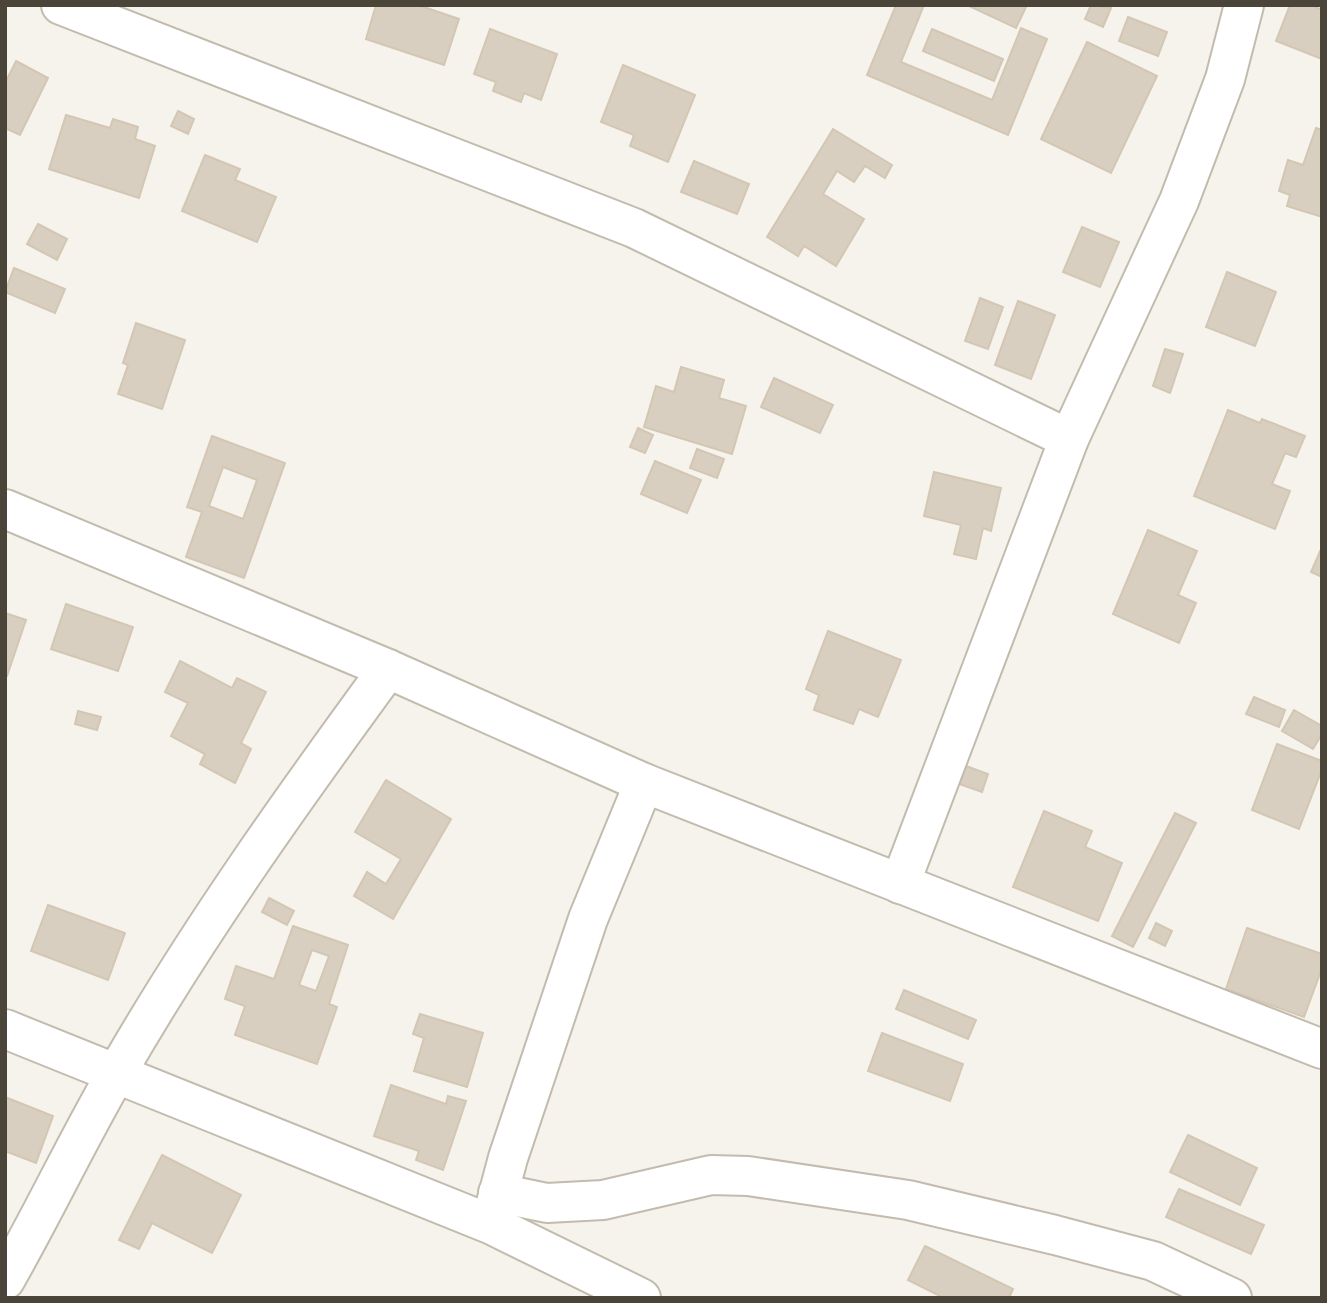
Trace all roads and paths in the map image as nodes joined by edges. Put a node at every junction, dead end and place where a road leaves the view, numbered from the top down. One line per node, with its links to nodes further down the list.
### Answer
1 (61, 5): 3 (street)
2 (1244, 5): 3 (street)
3 (1069, 439): 7 (street)
4 (5, 509): 5 (street)
5 (388, 668): 6 (street); 10 (street)
6 (644, 783): 7 (street); 11 (street)
7 (900, 884): 9 (street)
8 (5, 1029): 10 (street)
9 (1322, 1049)
10 (116, 1074): 11 (street); 12 (street)
11 (494, 1208): 13 (street); 14 (street)
12 (5, 1280)
13 (641, 1298)
14 (1232, 1298)

